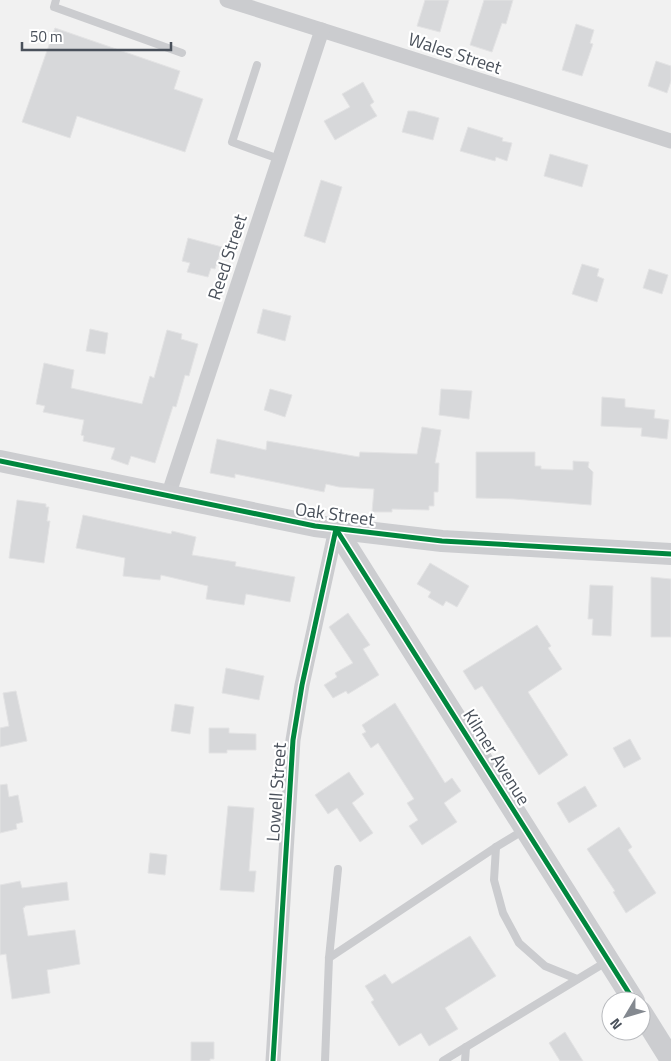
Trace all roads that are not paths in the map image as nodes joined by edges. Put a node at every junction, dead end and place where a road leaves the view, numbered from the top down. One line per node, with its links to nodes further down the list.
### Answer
1 (56, 0): 4 (lane)
2 (236, 1): 3 (street, Wales Street)
3 (322, 30): 6 (street, Wales Street); 7 (street, Reed Street)
4 (182, 53)
5 (257, 65): 7 (lane)
6 (671, 141)
7 (279, 159): 9 (street, Reed Street)
8 (0, 461): 9 (street, Oak Street)
9 (168, 496): 10 (street, Oak Street)
10 (336, 528): 11 (street, Oak Street); 12 (street, Kilmer Avenue); 22 (street, Lowell Street)
11 (671, 554)
12 (526, 829): 13 (lane); 16 (street, Kilmer Avenue)
13 (496, 847): 15 (lane); 17 (lane)
14 (338, 869): 15 (lane)
15 (329, 958): 23 (lane)
16 (608, 960): 17 (lane); 18 (street, Kilmer Avenue)
17 (577, 979): 20 (lane)
18 (628, 991)
19 (651, 1028): 21 (street)
20 (466, 1047): 24 (lane); 25 (lane)
21 (671, 1060)
22 (273, 1061)
23 (325, 1061)
24 (444, 1061)
25 (465, 1061)

